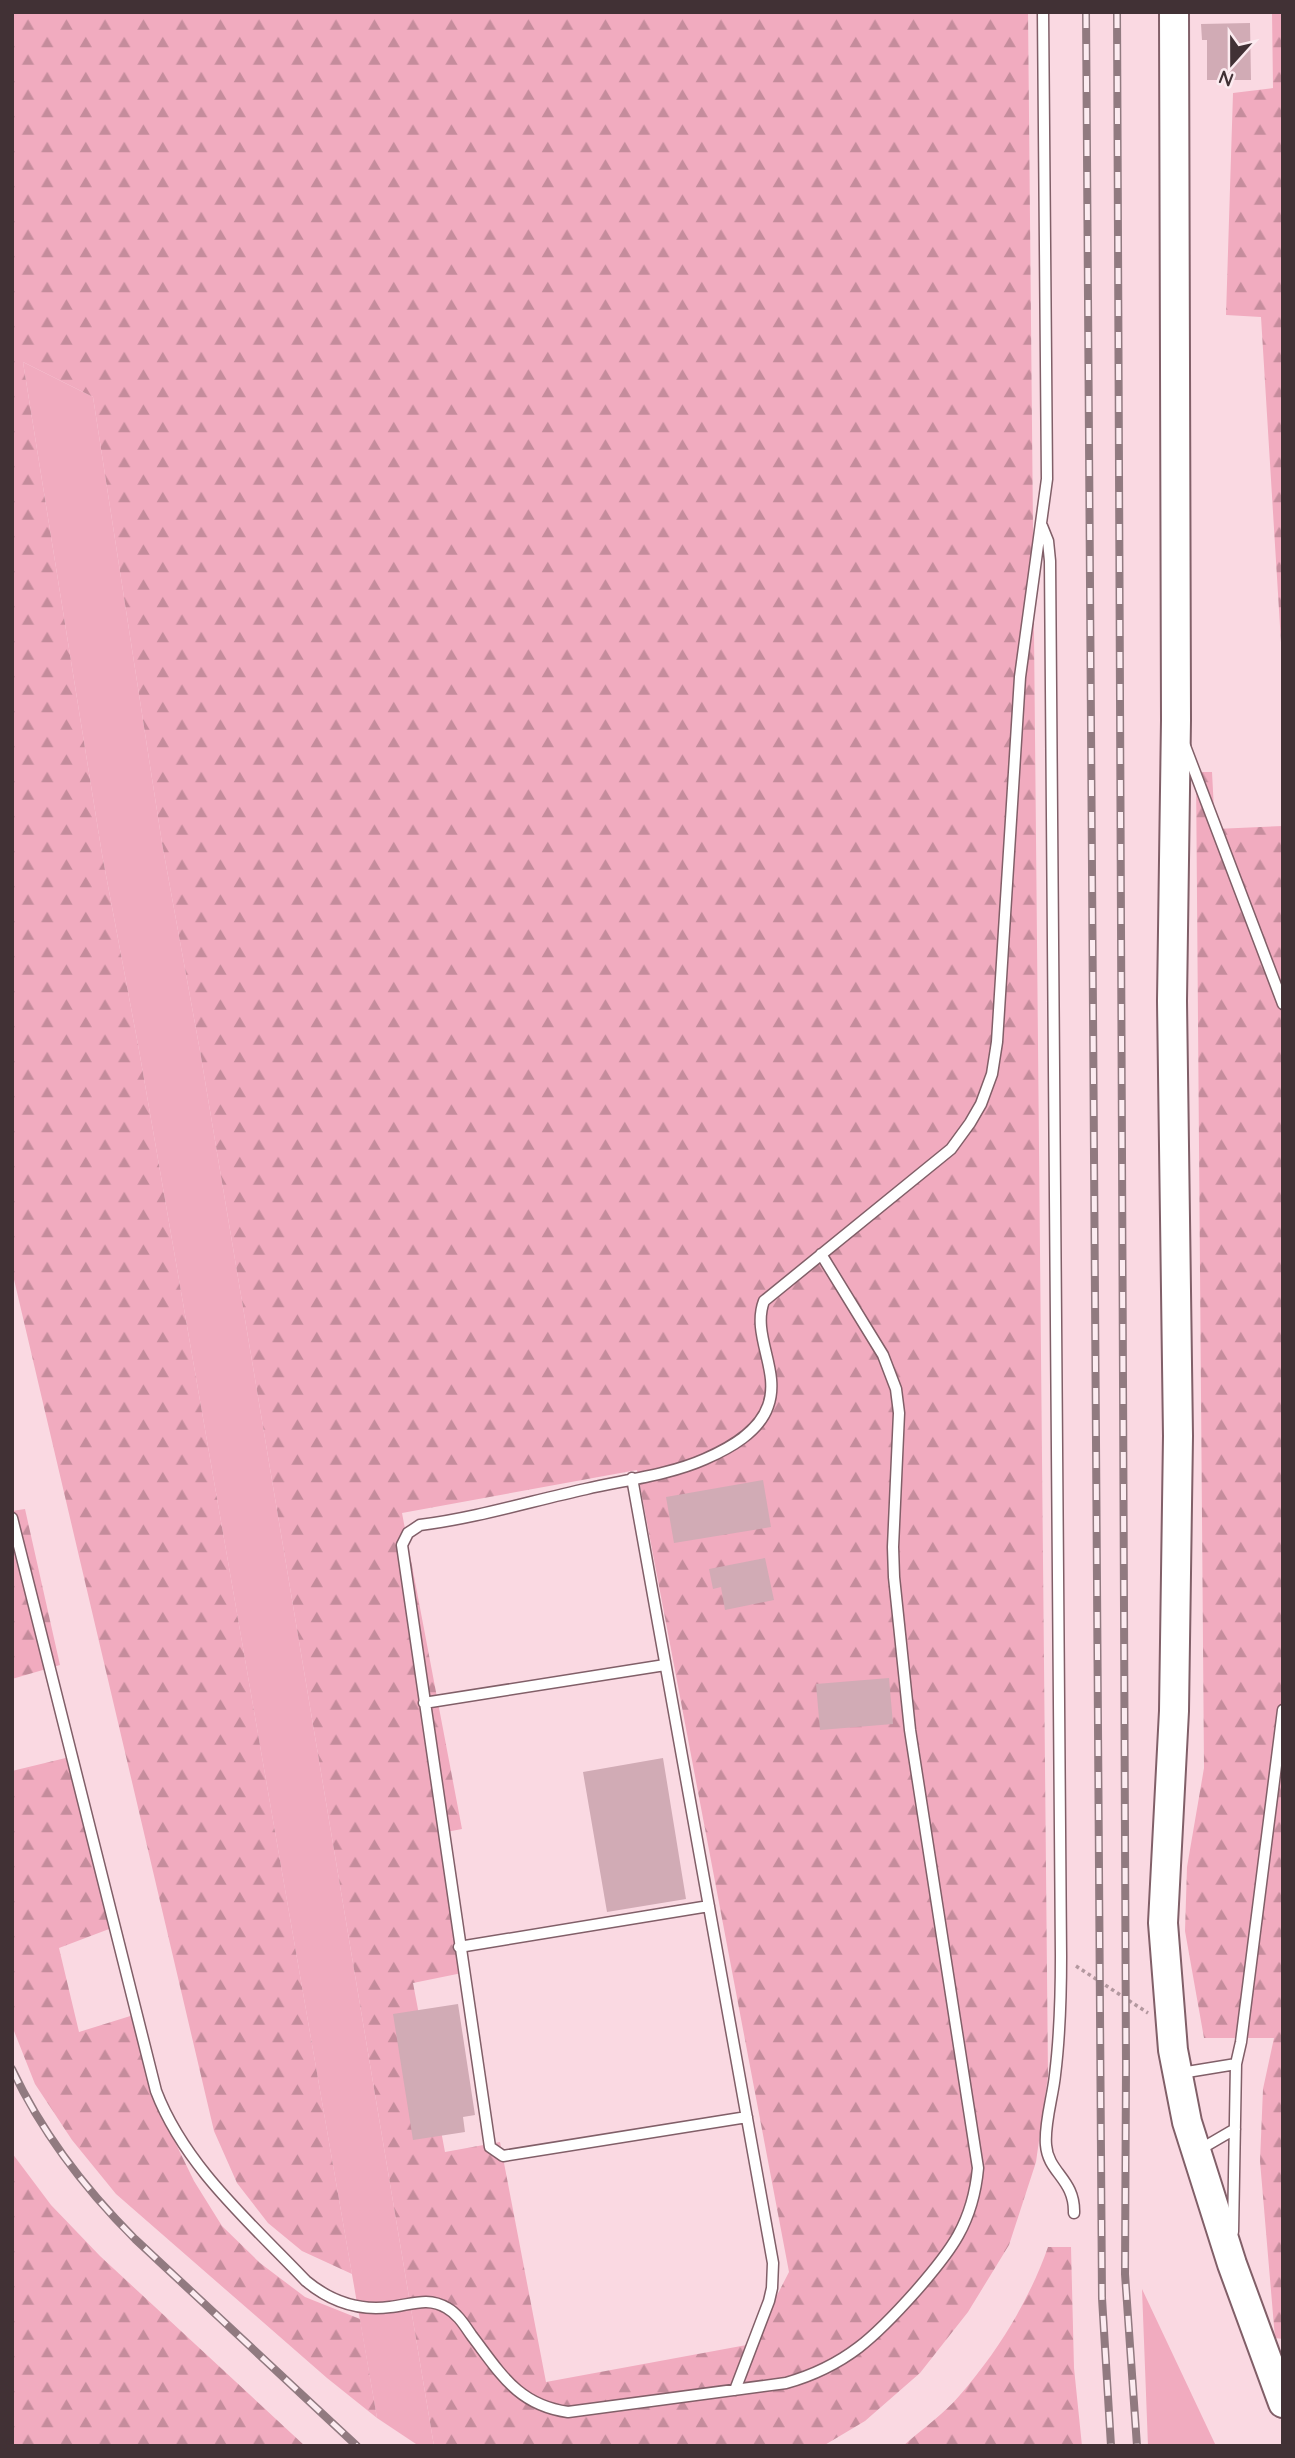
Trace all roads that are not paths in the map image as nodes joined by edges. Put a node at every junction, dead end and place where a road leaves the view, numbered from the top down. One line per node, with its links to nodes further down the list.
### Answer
1 (1043, 12): 3 (lane)
2 (1174, 12): 4 (street)
3 (1042, 525): 6 (lane); 19 (lane)
4 (1176, 720): 5 (lane); 15 (street)
5 (1283, 1004)
6 (821, 1254): 7 (lane); 21 (lane)
7 (632, 1478): 9 (lane); 10 (lane)
8 (12, 1518): 21 (lane)
9 (665, 1665): 10 (lane); 12 (lane)
10 (424, 1703): 13 (lane)
11 (1283, 1710): 14 (lane)
12 (709, 1906): 13 (lane); 16 (lane)
13 (459, 1947): 16 (lane)
14 (1236, 2064): 15 (lane); 17 (lane)
15 (1177, 2073): 18 (street)
16 (747, 2117): 21 (lane)
17 (1235, 2129): 18 (lane); 20 (lane)
18 (1196, 2152): 20 (street)
19 (1074, 2213)
20 (1232, 2264): 22 (street)
21 (735, 2390)
22 (1283, 2403)

